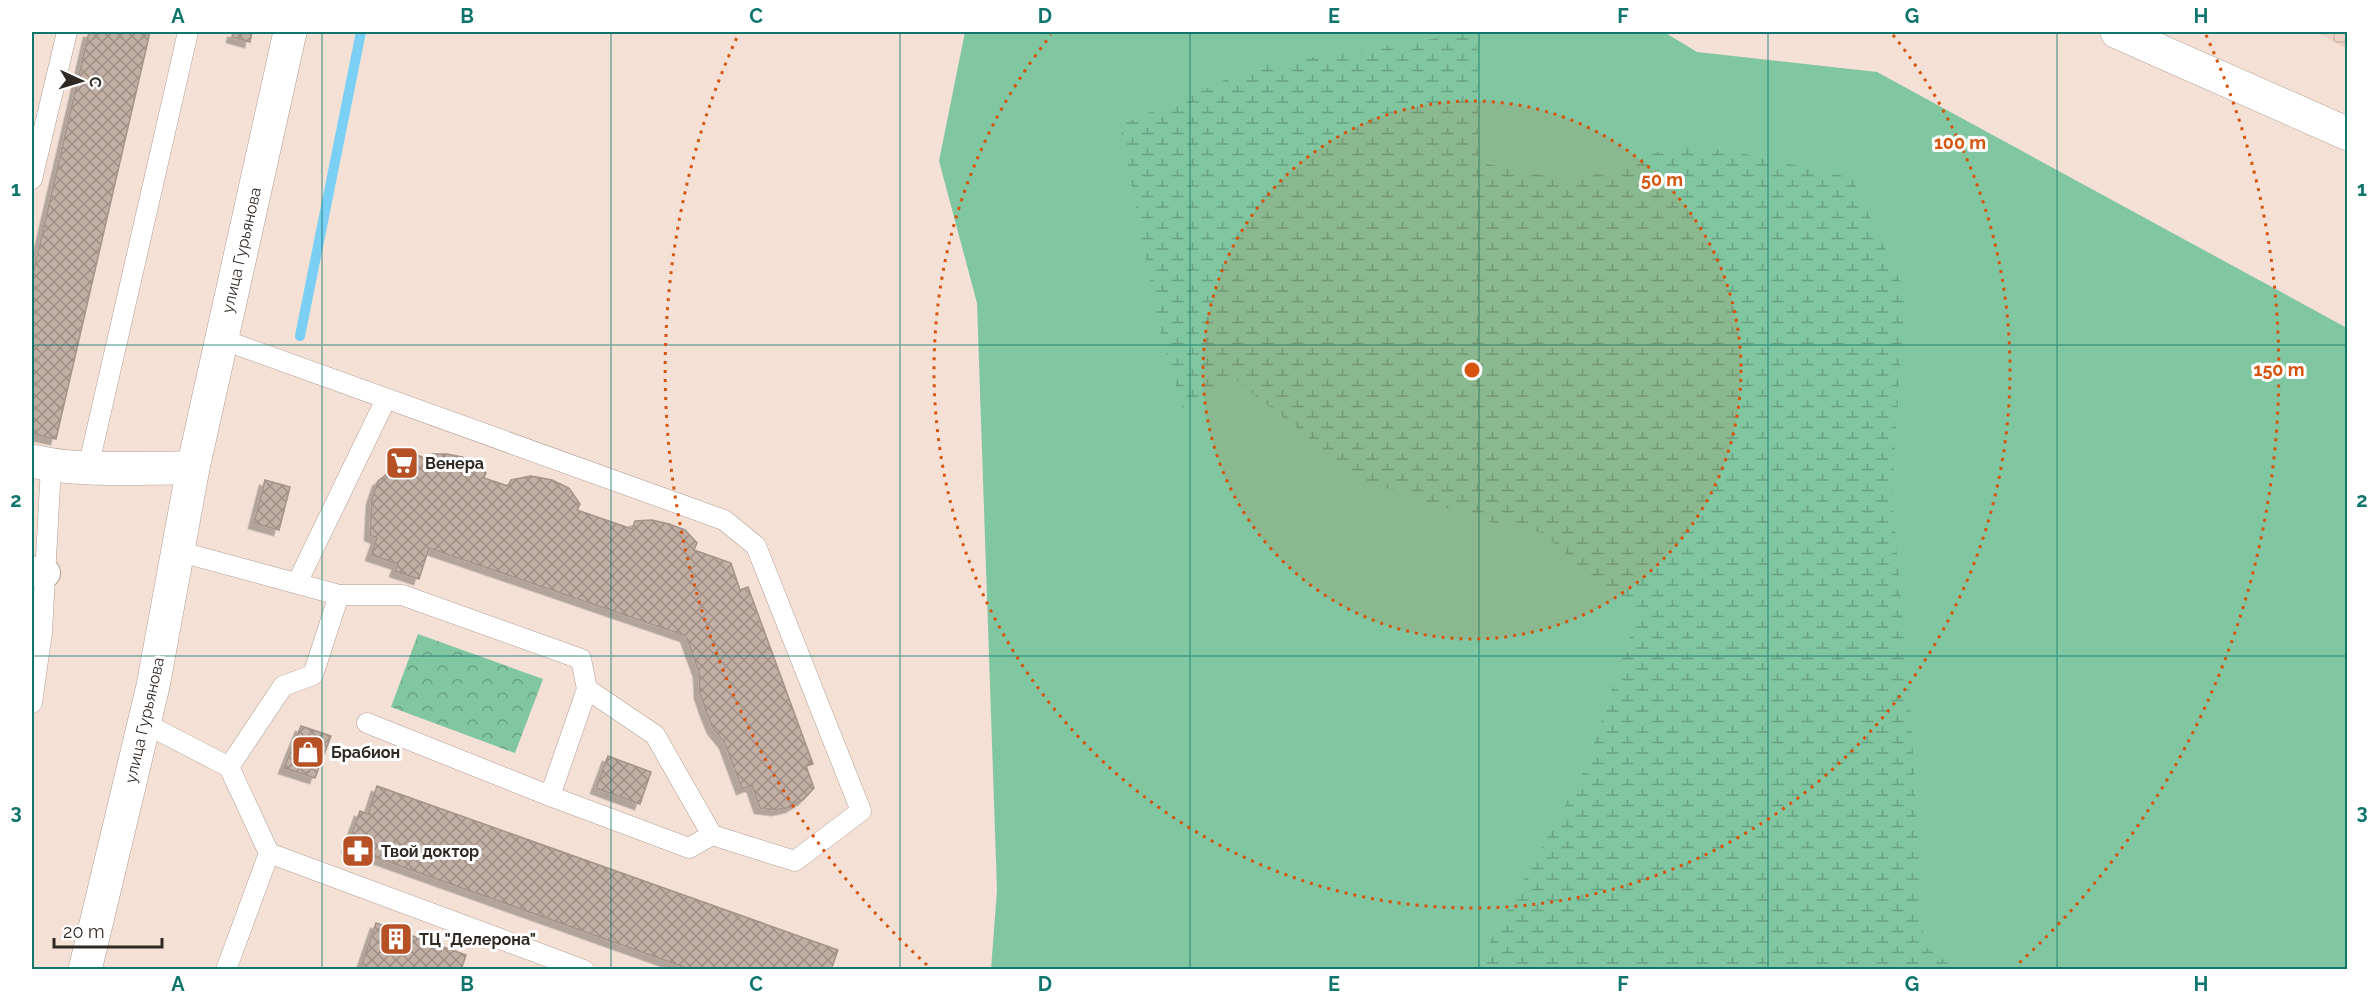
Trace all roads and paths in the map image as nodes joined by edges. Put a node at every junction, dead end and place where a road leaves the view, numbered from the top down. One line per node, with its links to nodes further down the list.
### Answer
1 (68, 32): 6 (lane)
2 (188, 32): 10 (lane)
3 (291, 32): 7 (street, улица Гурьянова)
4 (2117, 32): 5 (street)
5 (2348, 134)
6 (32, 179)
7 (221, 339): 8 (lane); 11 (street, улица Гурьянова)
8 (386, 399): 14 (lane); 22 (lane)
9 (41, 463): 10 (street); 13 (lane)
10 (88, 468): 11 (street)
11 (192, 468): 12 (street, улица Гурьянова)
12 (177, 550): 14 (lane); 18 (street, улица Гурьянова)
13 (38, 572): 17 (lane)
14 (297, 583): 15 (lane)
15 (339, 595): 16 (lane); 20 (lane)
16 (587, 689): 21 (lane); 22 (lane)
17 (32, 703)
18 (144, 723): 20 (lane); 24 (street, улица Гурьянова)
19 (367, 723): 21 (lane)
20 (229, 766): 23 (lane)
21 (550, 796): 22 (lane)
22 (712, 835)
23 (269, 853): 25 (lane); 26 (lane)
24 (85, 969)
25 (226, 969)
26 (584, 969)

